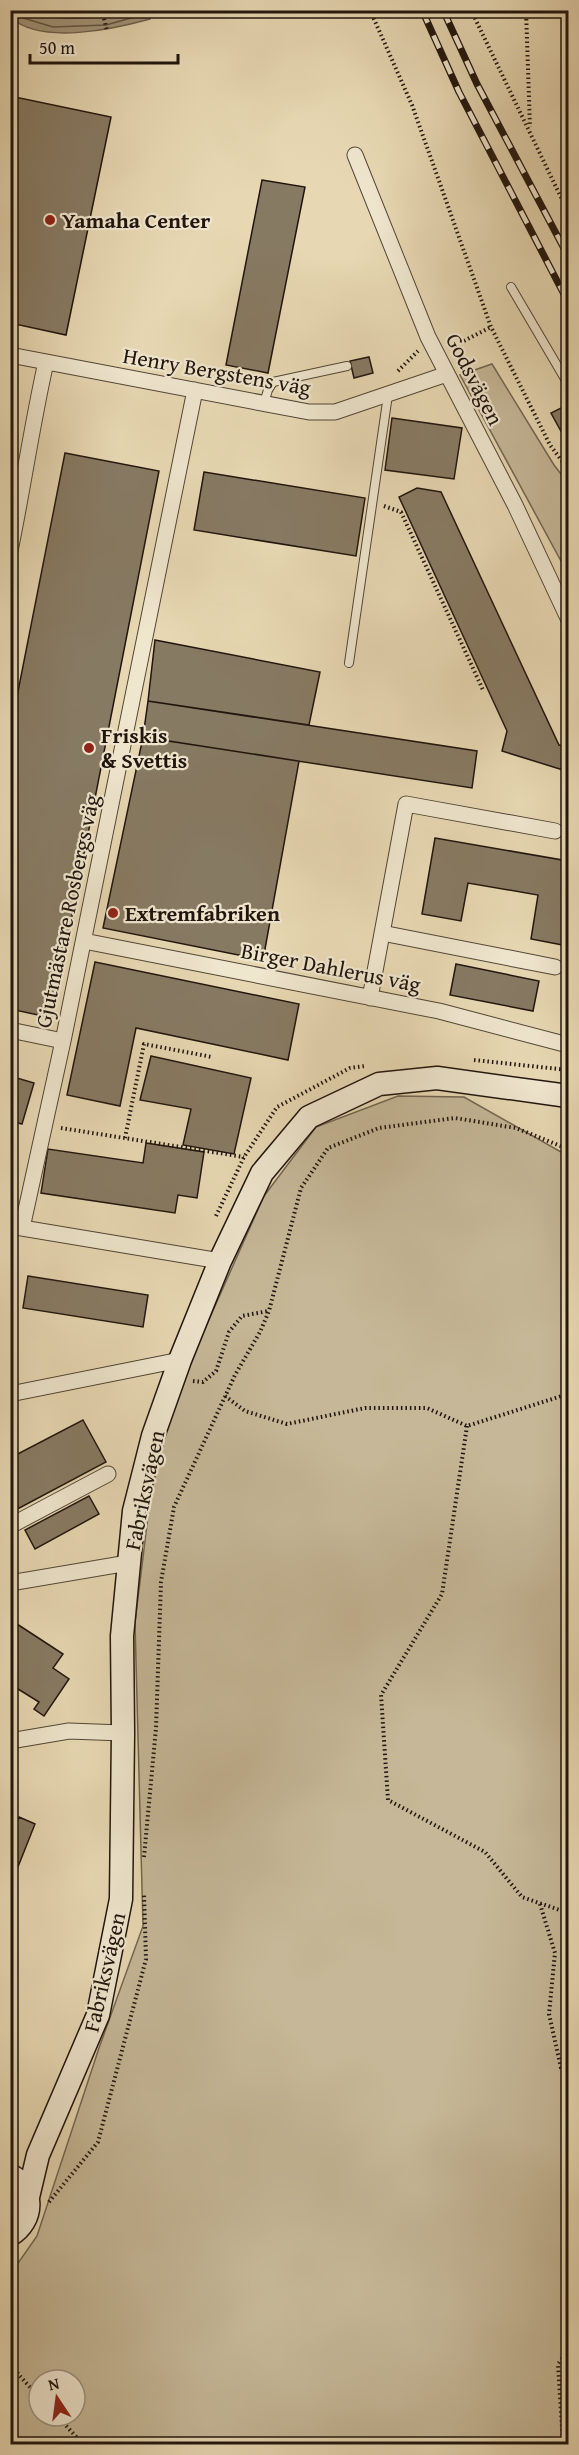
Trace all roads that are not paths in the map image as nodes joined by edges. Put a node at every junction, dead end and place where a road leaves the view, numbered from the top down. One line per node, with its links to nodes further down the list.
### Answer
1 (355, 155): 6 (street, Godsvägen)
2 (511, 287): 7 (lane)
3 (10, 355): 4 (street, Henry Bergstens väg)
4 (46, 362): 8 (street, Henry Bergstens väg); 11 (street)
5 (347, 366): 10 (lane)
6 (447, 374): 9 (street, Henry Bergstens väg); 12 (street, Godsvägen)
7 (568, 384)
8 (195, 390): 10 (street, Henry Bergstens väg); 16 (street, Gjutmästare Rosbergs väg)
9 (388, 395): 10 (street, Henry Bergstens väg); 13 (lane)
10 (264, 403)
11 (10, 551)
12 (568, 618)
13 (349, 663)
14 (555, 831): 15 (street)
15 (382, 933): 17 (street); 18 (street)
16 (84, 941): 18 (street, Birger Dahlerus väg); 20 (street, Gjutmästare Rosbergs väg)
17 (555, 968)
18 (370, 998): 21 (street, Birger Dahlerus väg)
19 (10, 1030): 20 (street)
20 (63, 1041): 23 (street, Gjutmästare Rosbergs väg)
21 (568, 1045)
22 (568, 1096): 24 (street, Fabriksvägen)
23 (16, 1227): 24 (street)
24 (220, 1261): 25 (street, Fabriksvägen)
25 (177, 1370): 26 (street); 29 (street, Fabriksvägen)
26 (10, 1394)
27 (108, 1474): 28 (street)
28 (10, 1526)
29 (128, 1563): 30 (street); 31 (street, Fabriksvägen)
30 (10, 1583)
31 (123, 1733): 32 (street); 33 (street, Fabriksvägen)
32 (10, 1741)
33 (38, 2155): 34 (street); 36 (street, Fabriksvägen)
34 (10, 2166)
35 (10, 2175): 36 (street)
36 (38, 2200): 37 (street, Fabriksvägen)
37 (10, 2235)

